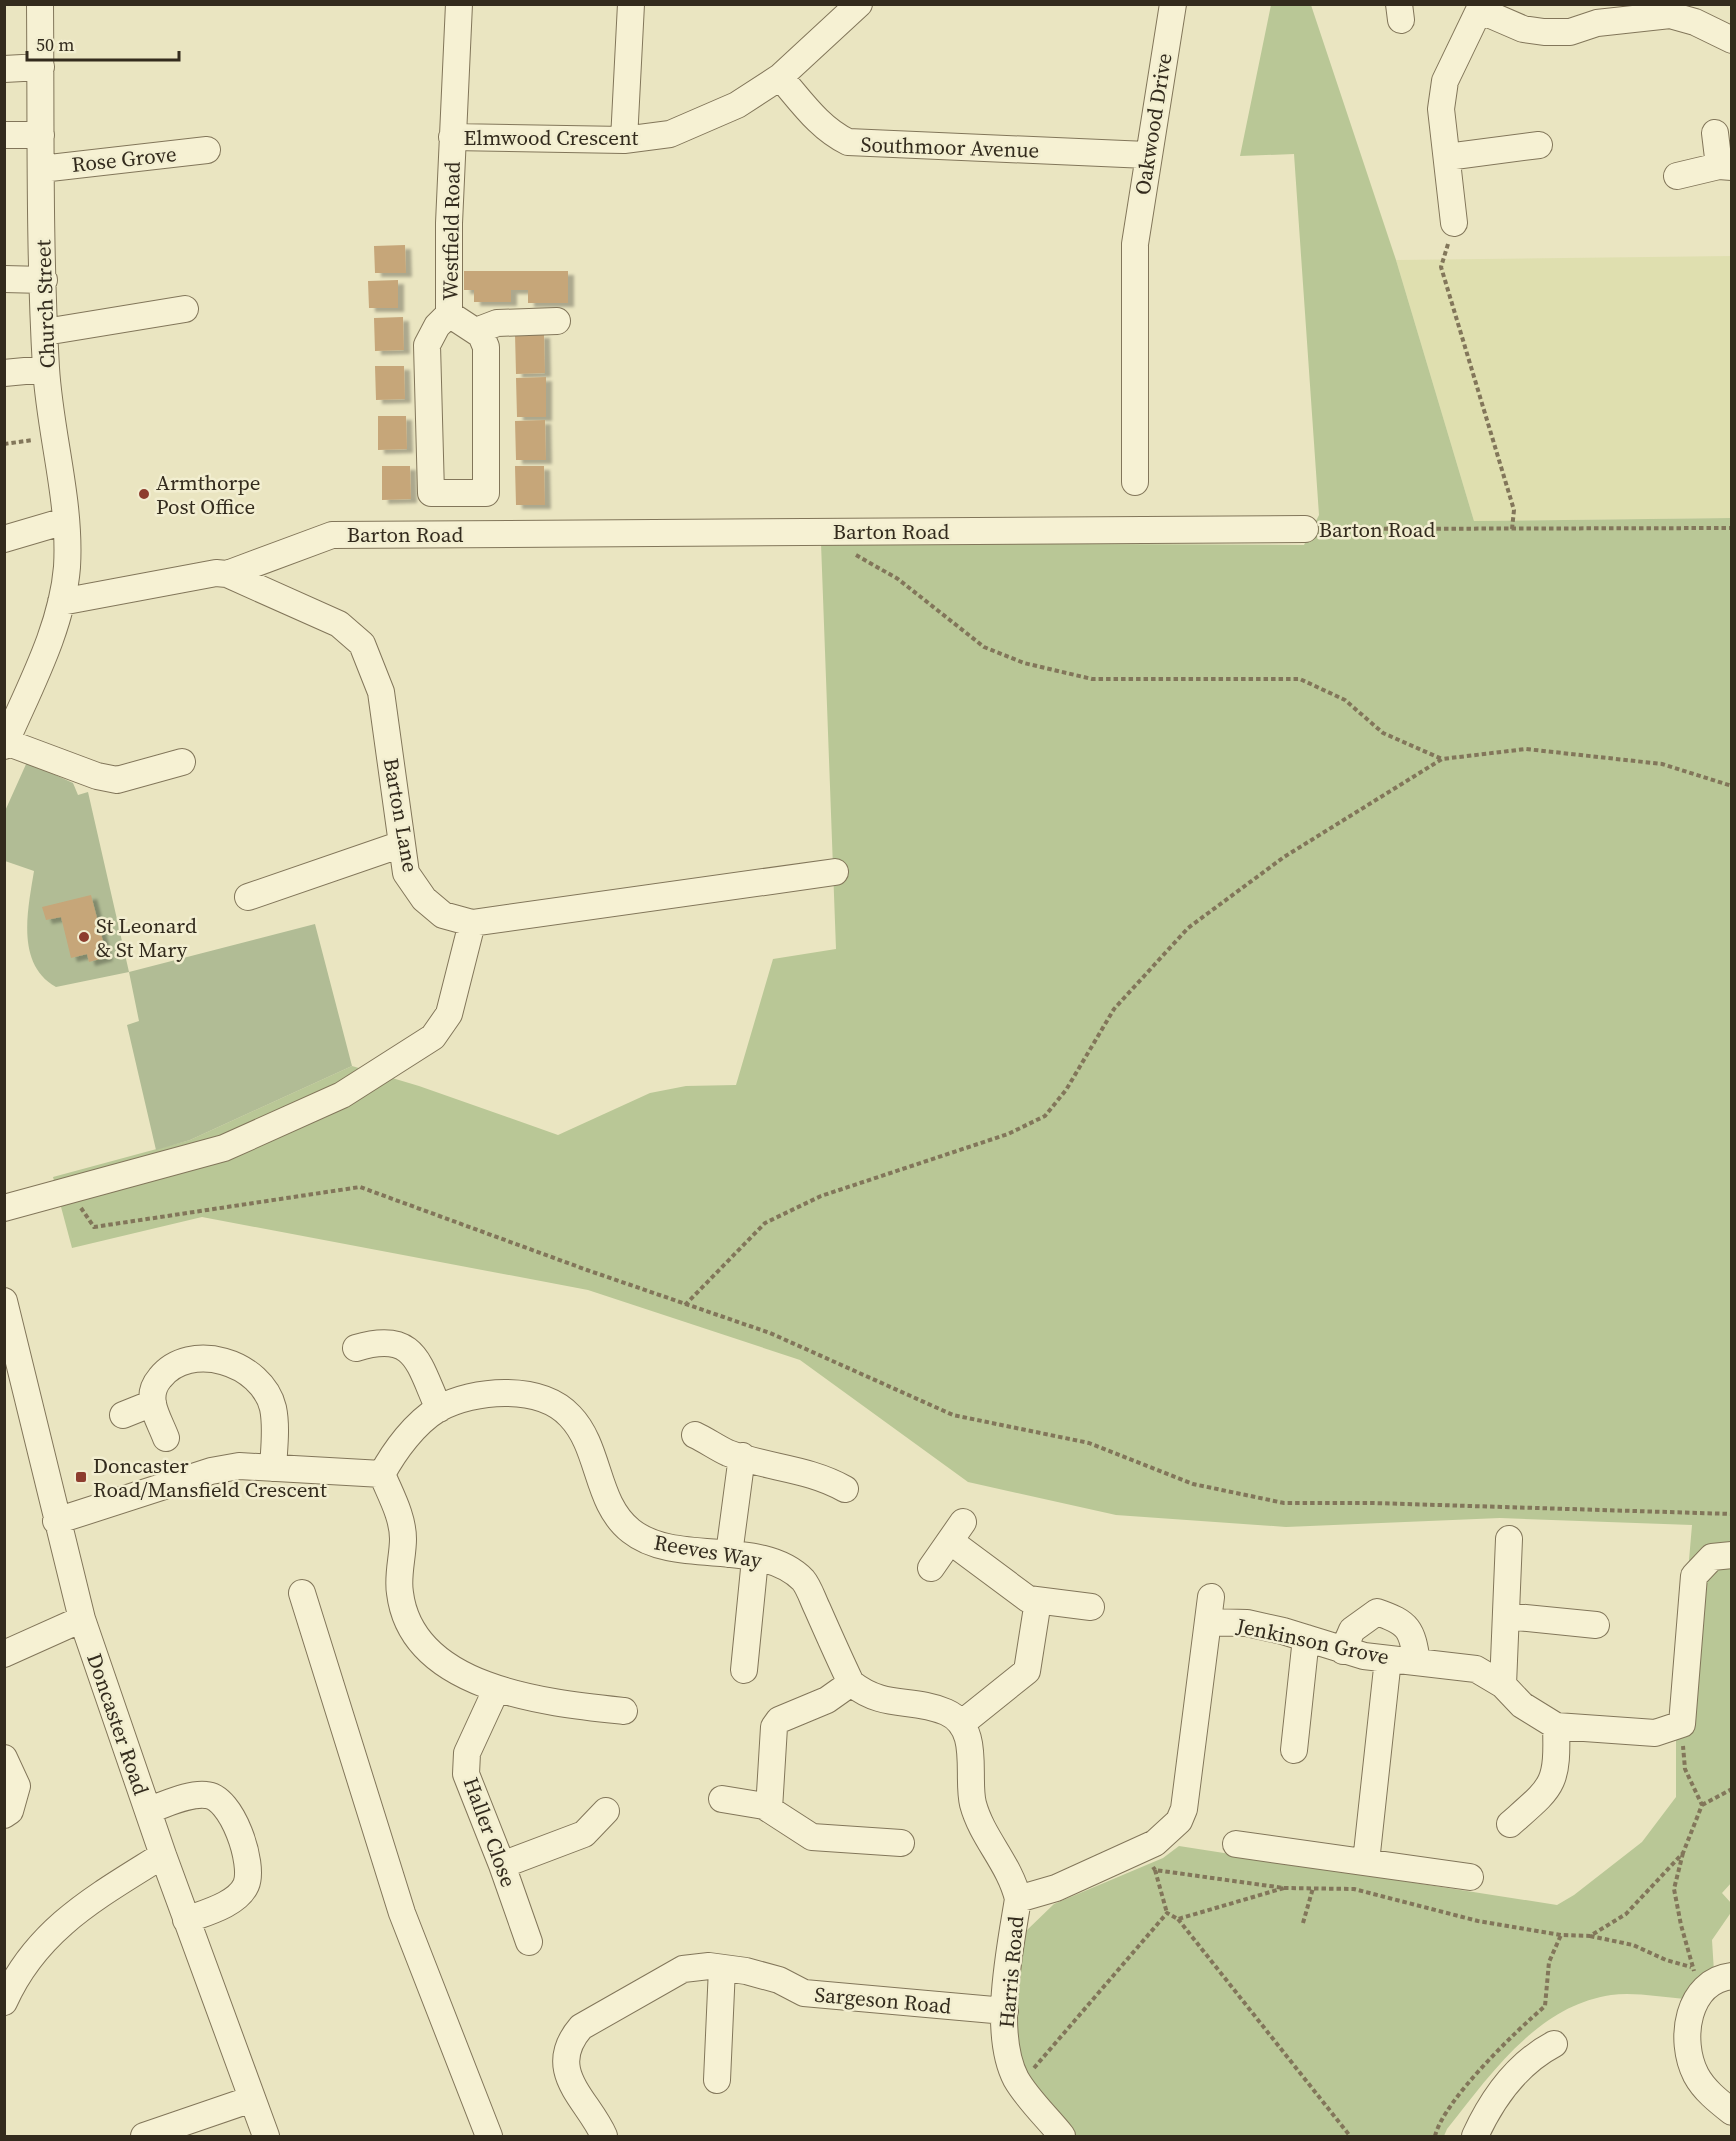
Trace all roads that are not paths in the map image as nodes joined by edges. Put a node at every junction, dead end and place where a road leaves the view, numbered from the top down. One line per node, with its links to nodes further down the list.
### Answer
1 (40, 4): 8 (street, Church Street)
2 (459, 4): 14 (street, Westfield Road)
3 (631, 4): 15 (street)
4 (859, 4): 10 (street, Elmwood Crescent)
5 (1173, 4): 18 (street, Oakwood Drive)
6 (1480, 7): 7 (street); 19 (street)
7 (1731, 40)
8 (41, 68): 9 (street); 13 (street, Church Street)
9 (4, 69)
10 (780, 77): 15 (street, Elmwood Crescent); 18 (street, Southmoor Avenue)
11 (1715, 134): 20 (street)
12 (4, 135): 13 (street)
13 (41, 135): 21 (street, Church Street)
14 (452, 137): 15 (street, Elmwood Crescent); 27 (street, Westfield Road)
15 (624, 140)
16 (1539, 145): 19 (street)
17 (207, 150): 21 (street, Rose Grove)
18 (1147, 155): 33 (street, Oakwood Drive)
19 (1448, 157): 23 (street)
20 (1725, 166): 22 (street)
21 (41, 169): 25 (street, Church Street)
22 (1677, 176)
23 (1454, 223)
24 (4, 279): 25 (street)
25 (44, 280): 30 (street, Church Street)
26 (185, 309): 30 (street)
27 (449, 314): 29 (street, Westfield Road); 29 (street, Westfield Road)
28 (557, 321): 29 (street)
29 (476, 331)
30 (45, 332): 31 (street, Church Street)
31 (46, 369): 32 (street); 34 (street, Church Street)
32 (4, 373)
33 (1135, 482)
34 (65, 521): 36 (street); 38 (street, Church Street)
35 (1305, 529): 37 (street, Barton Road)
36 (4, 539)
37 (227, 574): 38 (street, Barton Road); 41 (street, Barton Lane)
38 (61, 602): 39 (street)
39 (5, 744): 40 (street)
40 (182, 762)
41 (402, 844): 43 (street); 44 (street, Barton Lane)
42 (835, 872): 44 (street, Barton Lane)
43 (248, 897)
44 (472, 923): 45 (street)
45 (4, 1208)
46 (4, 1301): 48 (street, Doncaster Road)
47 (356, 1348): 50 (street)
48 (12, 1369): 58 (street, Doncaster Road)
49 (153, 1403): 51 (street); 53 (street); 55 (street)
50 (439, 1409): 56 (street, Reeves Way); 60 (street, Reeves Way)
51 (123, 1415)
52 (695, 1435): 54 (street)
53 (166, 1438)
54 (742, 1456): 57 (street); 60 (street)
55 (273, 1468): 56 (street); 58 (street)
56 (382, 1474): 78 (street)
57 (845, 1489)
58 (56, 1521): 68 (street, Doncaster Road)
59 (1509, 1539): 67 (street)
60 (729, 1554): 62 (street, Reeves Way)
61 (1731, 1555): 81 (street)
62 (755, 1559): 75 (street); 76 (street, Reeves Way)
63 (931, 1568): 65 (street)
64 (303, 1593): 109 (street)
65 (1038, 1602): 66 (street); 80 (street)
66 (1091, 1607)
67 (1506, 1616): 69 (street); 77 (street)
68 (82, 1619): 72 (street); 86 (street, Doncaster Road)
69 (1596, 1625)
70 (1306, 1638): 71 (street, Jenkinson Grove); 82 (street); 96 (street, Jenkinson Grove)
71 (1344, 1651): 73 (street, Jenkinson Grove); 74 (street)
72 (4, 1654)
73 (1388, 1659): 74 (street, Jenkinson Grove); 93 (street)
74 (1417, 1662): 77 (street, Jenkinson Grove)
75 (744, 1671)
76 (852, 1683): 80 (street); 85 (street)
77 (1503, 1684): 81 (street, Jenkinson Grove)
78 (496, 1690): 79 (street); 94 (street, Haller Close)
79 (624, 1711)
80 (961, 1724): 96 (street)
81 (1557, 1737): 89 (street)
82 (1294, 1750)
83 (4, 1758): 88 (street)
84 (722, 1799): 85 (street)
85 (769, 1809): 90 (street)
86 (148, 1810): 92 (street, Doncaster Road); 97 (street)
87 (606, 1811): 94 (street)
88 (4, 1815)
89 (1510, 1824)
90 (901, 1843)
91 (1236, 1844): 93 (street)
92 (163, 1856): 97 (street, Doncaster Road); 101 (street)
93 (1366, 1862): 95 (street)
94 (502, 1865): 98 (street, Haller Close)
95 (1470, 1877)
96 (1018, 1899): 102 (street, Harris Road)
97 (186, 1920): 105 (street, Doncaster Road)
98 (529, 1942)
99 (722, 1968): 102 (street, Sargeson Road); 104 (street); 110 (street, Sargeson Road)
100 (1731, 1976): 106 (street)
101 (4, 2002)
102 (1005, 2011): 111 (street, Harris Road)
103 (1554, 2044): 112 (street)
104 (717, 2080)
105 (252, 2099): 107 (street); 108 (street, Doncaster Road)
106 (1731, 2112)
107 (144, 2136)
108 (266, 2136)
109 (489, 2136)
110 (604, 2136)
111 (1062, 2136)
112 (1475, 2136)

